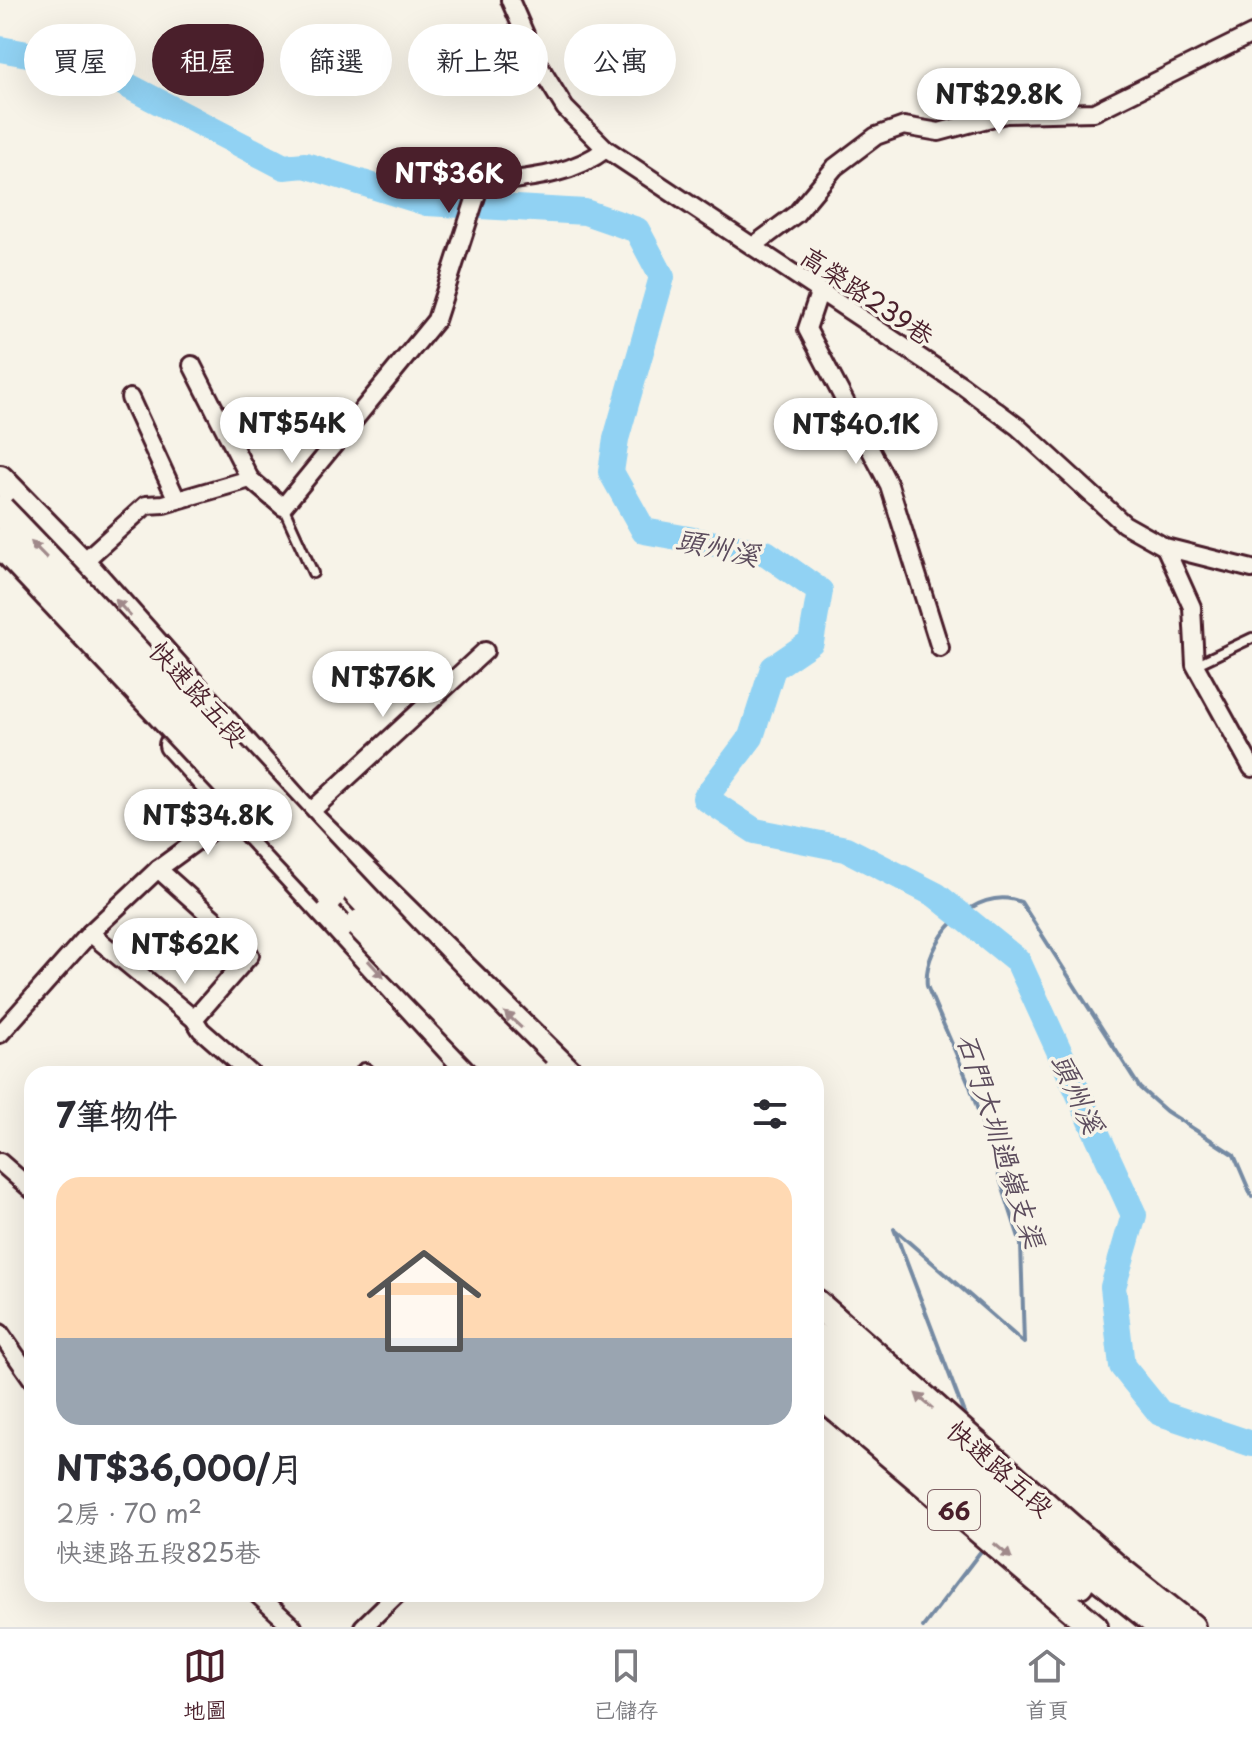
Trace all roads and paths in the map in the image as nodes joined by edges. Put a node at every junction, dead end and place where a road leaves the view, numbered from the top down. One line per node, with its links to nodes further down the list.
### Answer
1 (510, 0): 3 (street, 高榮路239巷)
2 (1252, 34): 4 (street)
3 (606, 149): 4 (street, 高榮路239巷); 11 (street)
4 (753, 246): 5 (street, 高榮路239巷)
5 (819, 293): 14 (street, 高榮路239巷); 20 (street)
6 (192, 365): 9 (street)
7 (130, 398): 10 (street)
8 (0, 479): 16 (main road, 快速路五段)
9 (250, 479): 10 (street); 11 (street)
10 (177, 500): 16 (street)
11 (283, 507): 18 (lane)
12 (0, 510): 33 (highway, one-way to 12, bridge)
13 (0, 542): 32 (highway, bridge)
14 (1165, 547): 17 (street, 高榮路239巷); 22 (street)
15 (0, 562): 24 (main road, 快速路五段)
16 (82, 563): 25 (main road, 快速路五段, one-way to 16)
17 (1252, 569)
18 (313, 573)
19 (1252, 638): 22 (lane)
20 (940, 648)
21 (485, 651): 25 (street)
22 (1195, 665): 23 (street)
23 (1252, 768)
24 (235, 813): 26 (street); 31 (main road, 快速路五段, one-way to 31)
25 (307, 815): 34 (main road, 快速路五段, one-way to 25)
26 (158, 869): 27 (street); 28 (street)
27 (90, 933): 28 (street); 29 (street)
28 (194, 1019): 30 (street)
29 (0, 1034)
30 (242, 1066)
31 (467, 1066)
32 (497, 1066)
33 (527, 1066)
34 (562, 1066)
35 (0, 1162): 36 (street)
36 (24, 1183)
37 (824, 1310): 50 (main road, 快速路五段 / 66, one-way to 37)
38 (0, 1333): 40 (street)
39 (824, 1345): 49 (highway, 66)
40 (24, 1368)
41 (824, 1374): 48 (highway, 66)
42 (824, 1398): 47 (main road, 66, one-way to 47)
43 (266, 1602): 45 (street)
44 (389, 1602): 46 (street)
45 (293, 1627)
46 (363, 1627)
47 (1094, 1627)
48 (1137, 1627)
49 (1163, 1627)
50 (1191, 1627)

